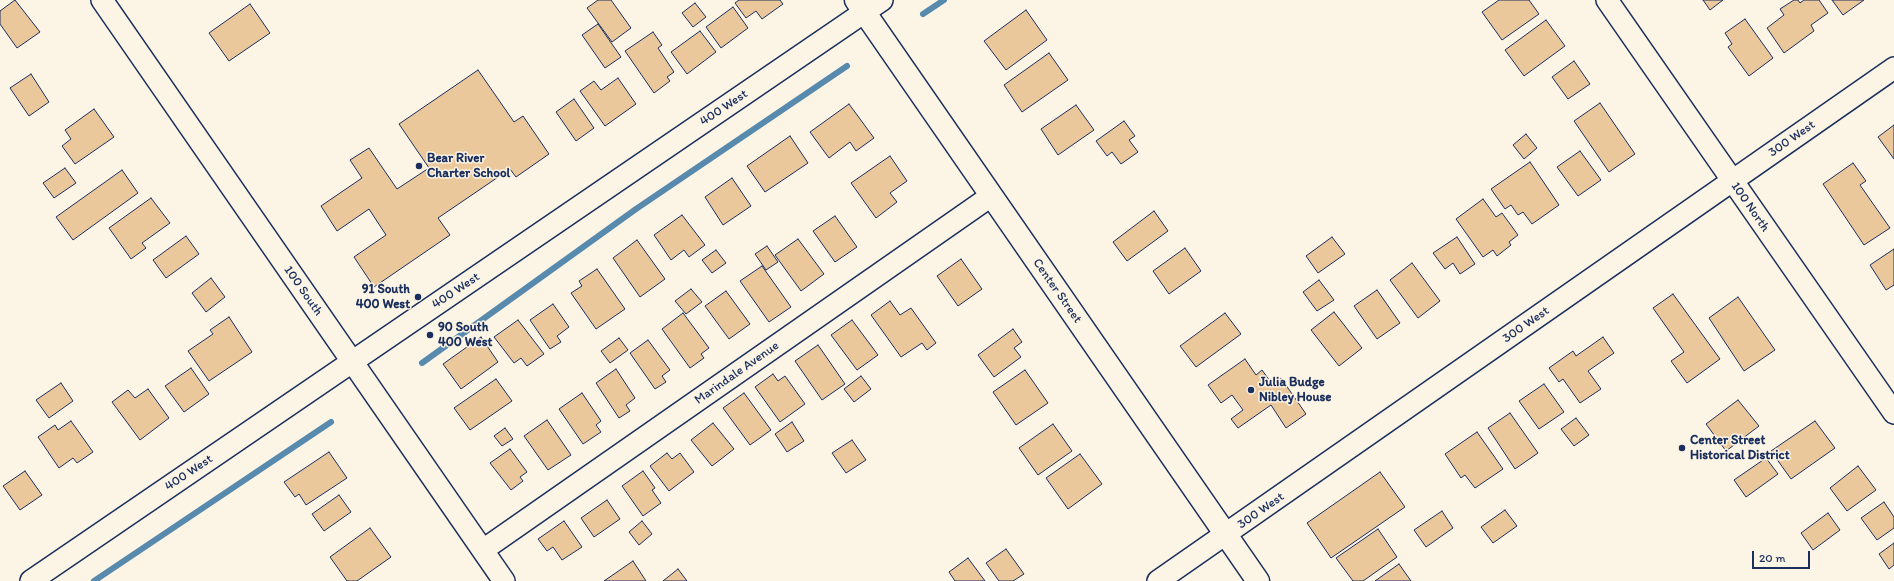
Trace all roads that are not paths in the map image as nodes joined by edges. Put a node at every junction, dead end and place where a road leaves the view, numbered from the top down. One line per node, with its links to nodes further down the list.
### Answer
1 (102, 0): 8 (street, 100 South)
2 (882, 0): 4 (street, 400 West)
3 (1607, 0): 6 (street, 100 North)
4 (860, 6): 7 (street, Center Street); 8 (street, 400 West)
5 (1894, 68): 6 (street, 300 West)
6 (1732, 180): 9 (street, 100 North); 10 (street, 300 West)
7 (991, 196): 10 (street, Center Street); 11 (street, Marindale Avenue)
8 (352, 362): 11 (street, 100 South); 12 (street, 400 West)
9 (1894, 413)
10 (1226, 535): 14 (street, 300 West); 15 (street, Center Street)
11 (483, 550): 13 (street, 100 South)
12 (31, 581)
13 (504, 581)
14 (1158, 581)
15 (1258, 581)

